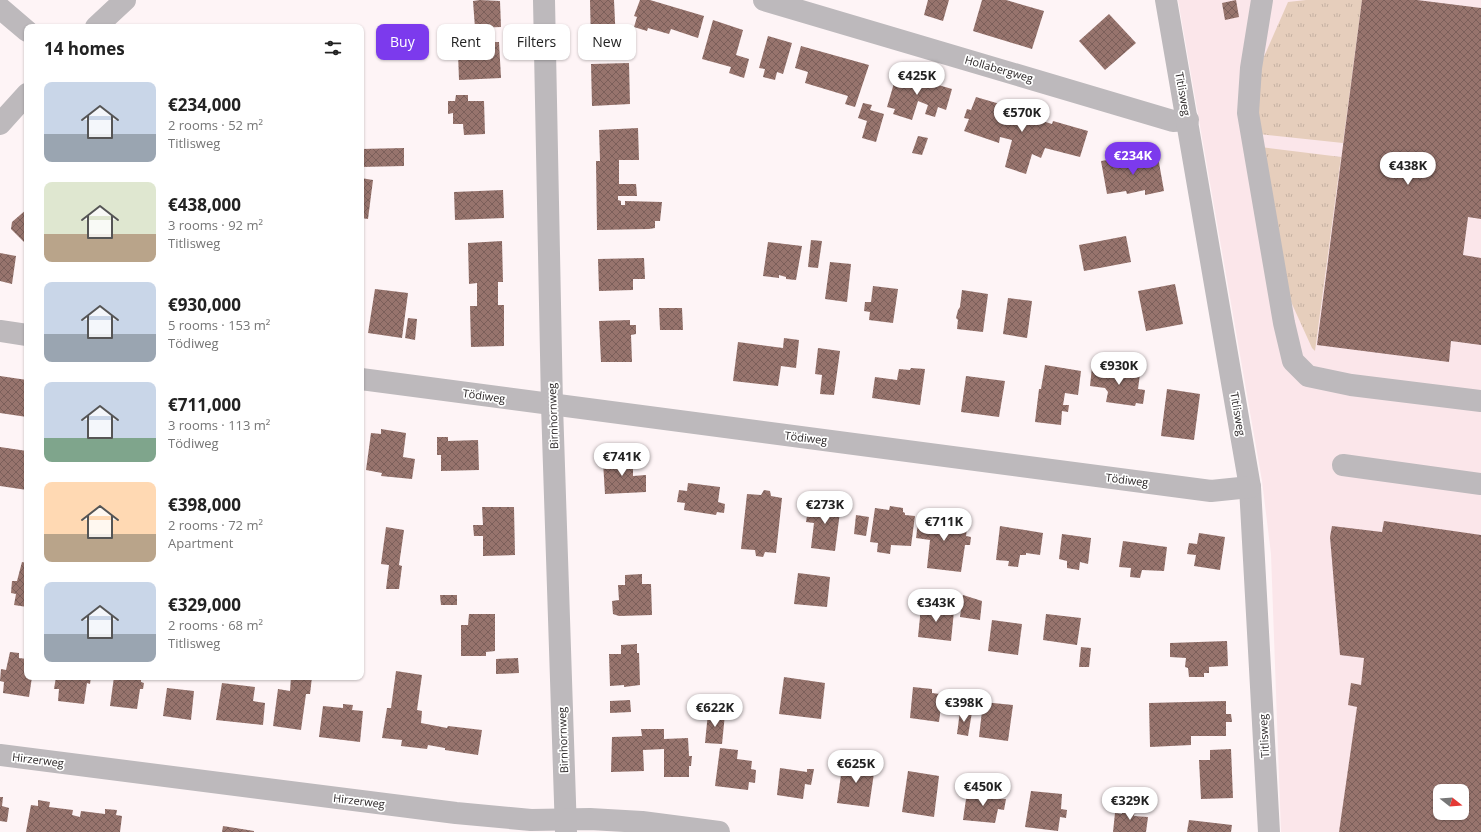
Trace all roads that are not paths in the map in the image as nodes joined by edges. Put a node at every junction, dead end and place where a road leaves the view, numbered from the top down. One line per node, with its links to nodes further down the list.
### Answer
1 (125, 0): 7 (street)
2 (544, 0): 16 (street, Birnhornweg)
3 (764, 0): 10 (street, Hollabergweg)
4 (1166, 0): 10 (street, Titlisweg)
5 (1262, 0): 15 (street)
6 (0, 8): 8 (street)
7 (99, 24)
8 (24, 28)
9 (24, 97): 11 (street)
10 (1188, 120): 19 (street, Titlisweg)
11 (0, 124)
12 (0, 331): 13 (street)
13 (24, 335)
14 (364, 379): 16 (street, Tödiweg)
15 (1481, 401)
16 (552, 405): 19 (street, Tödiweg); 21 (street, Birnhornweg)
17 (1343, 465): 18 (street)
18 (1481, 484)
19 (1250, 487): 23 (street, Titlisweg)
20 (0, 755): 21 (street, Hirzerweg)
21 (566, 826): 22 (street, Hirzerweg)
22 (719, 832)
23 (1269, 832)

